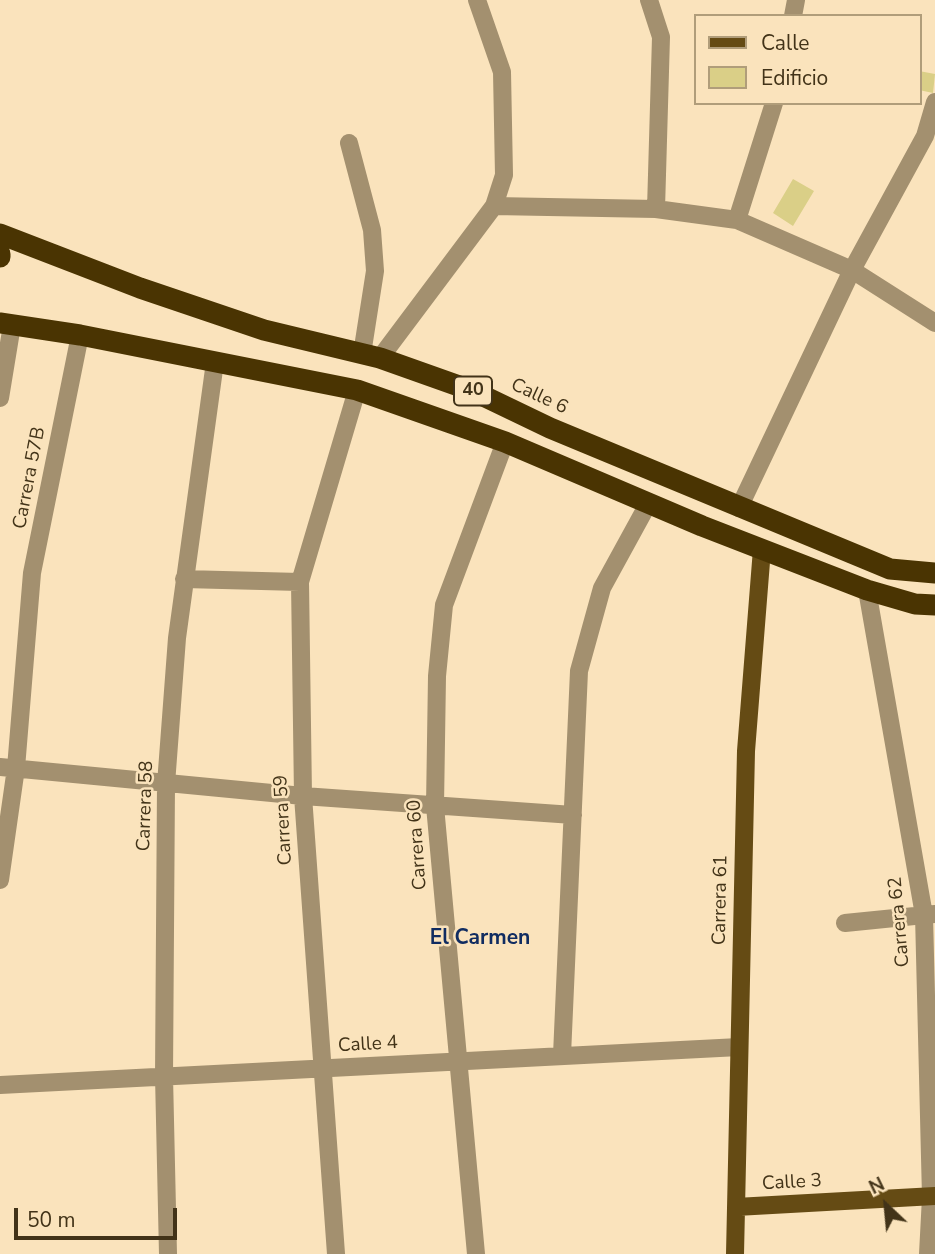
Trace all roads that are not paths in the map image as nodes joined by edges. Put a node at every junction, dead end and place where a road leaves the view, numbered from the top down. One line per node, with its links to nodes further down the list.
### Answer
1 (477, 0): 6 (street)
2 (649, 0): 7 (street)
3 (935, 102): 10 (street)
4 (773, 105): 8 (street)
5 (349, 144): 14 (street)
6 (495, 206): 7 (street); 14 (street)
7 (656, 209): 8 (street)
8 (737, 220): 10 (street)
9 (0, 233): 14 (highway, Calle 6 / 40)
10 (852, 270): 11 (street); 21 (street)
11 (935, 323)
12 (6, 324): 13 (highway, 40); 15 (street)
13 (80, 335): 16 (highway, 40); 28 (street, Carrera 57B)
14 (371, 356): 21 (highway, Calle 6 / 40)
15 (3, 359): 18 (street)
16 (215, 362): 17 (highway, 40); 24 (street, Carrera 58)
17 (357, 390): 19 (highway, 40); 25 (street, Carrera 59)
18 (0, 398)
19 (505, 442): 20 (highway, 40); 31 (street, Carrera 60)
20 (649, 504): 22 (highway, 40); 32 (street)
21 (739, 508): 23 (highway, Calle 6 / 40)
22 (762, 549): 26 (highway, 40); 36 (main road, Carrera 61)
23 (935, 573)
24 (184, 579): 25 (street); 29 (street, Carrera 58)
25 (300, 582): 30 (street, Carrera 59)
26 (867, 590): 27 (highway, 40); 34 (street, Carrera 62)
27 (935, 605)
28 (8, 767): 29 (street); 33 (street, Carrera 57B)
29 (166, 783): 30 (street); 40 (street, Carrera 58)
30 (303, 796): 31 (street); 39 (street, Carrera 59)
31 (435, 806): 32 (street); 38 (street, Carrera 60)
32 (573, 815): 37 (street)
33 (0, 880)
34 (930, 915): 35 (street); 42 (street, Carrera 62)
35 (845, 923)
36 (739, 1046): 37 (street, Calle 4); 43 (main road, Carrera 61)
37 (562, 1055): 38 (street, Calle 4)
38 (458, 1061): 39 (street, Calle 4); 46 (street, Carrera 60)
39 (321, 1068): 40 (street, Calle 4); 45 (street, Carrera 59)
40 (164, 1076): 41 (street, Calle 4); 44 (street, Carrera 58)
41 (0, 1085)
42 (933, 1197): 43 (main road, Calle 3); 48 (street, Carrera 62)
43 (736, 1207): 47 (main road, Carrera 61)
44 (168, 1254)
45 (336, 1254)
46 (476, 1254)
47 (736, 1254)
48 (928, 1254)

